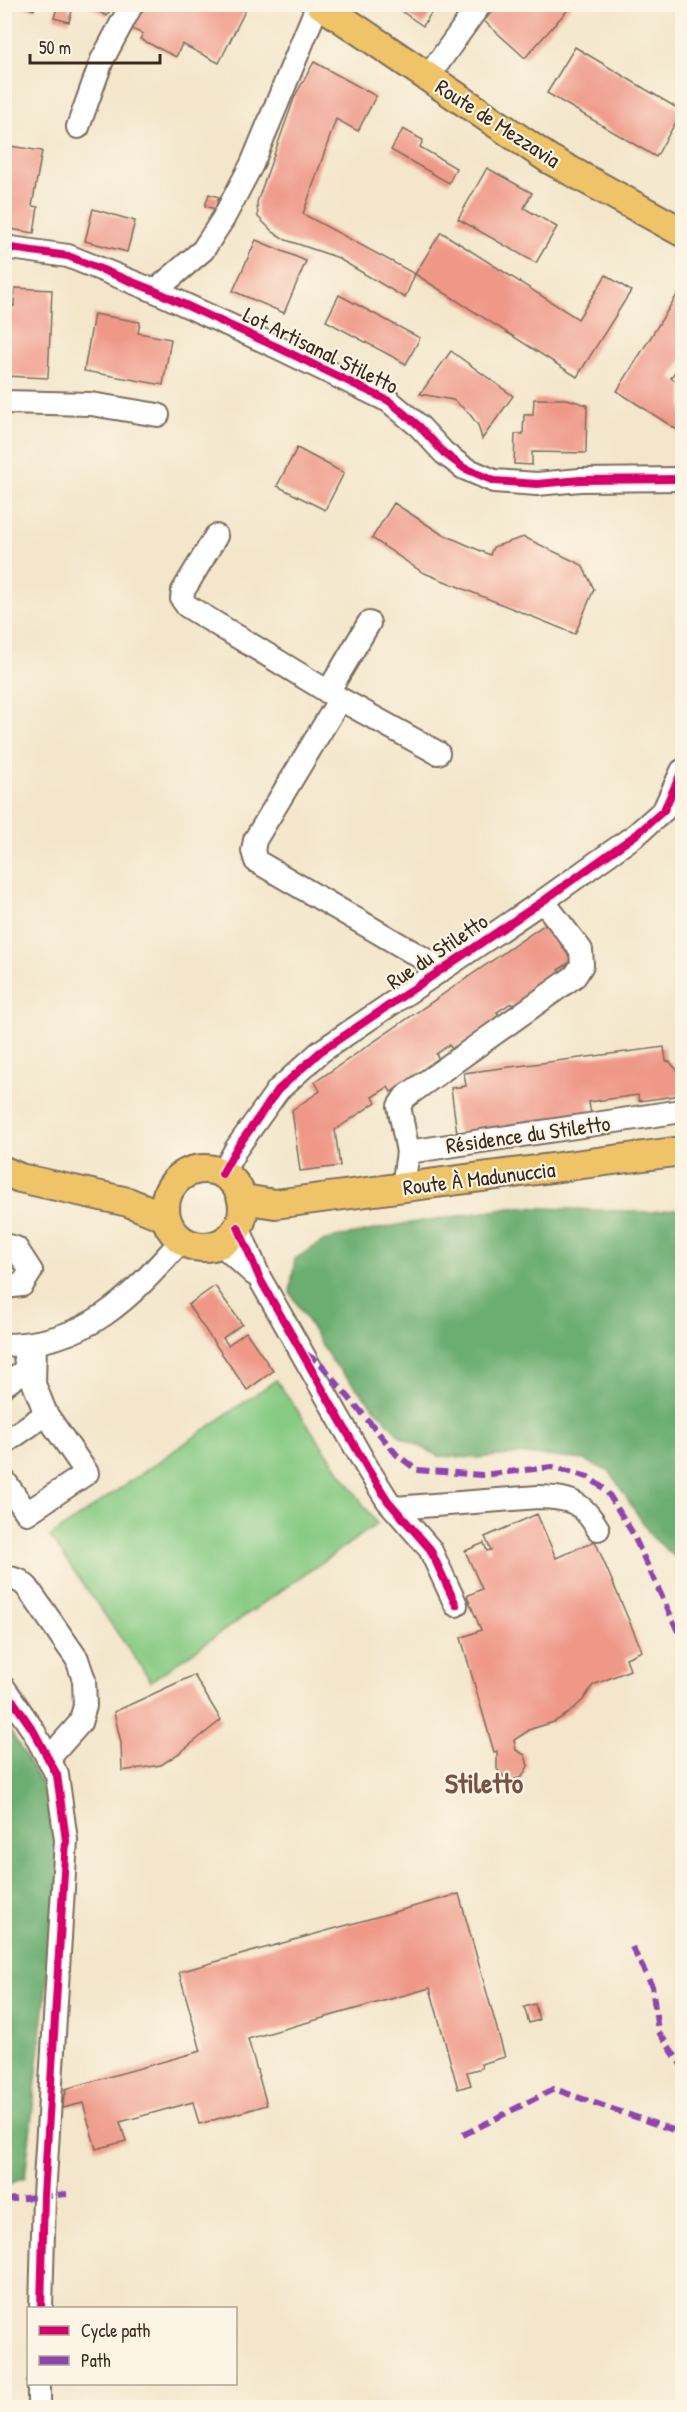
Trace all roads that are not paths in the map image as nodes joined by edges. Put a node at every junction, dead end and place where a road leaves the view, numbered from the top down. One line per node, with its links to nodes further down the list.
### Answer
1 (132, 4): 5 (street)
2 (319, 4): 4 (main road, Route de Mezzavia); 8 (street)
3 (480, 4): 4 (street)
4 (428, 77): 6 (main road, Route de Mezzavia)
5 (78, 127)
6 (682, 232)
7 (4, 247): 8 (street, Lot Artisanal Stiletto)
8 (155, 291): 11 (street, Lot Artisanal Stiletto)
9 (4, 402): 10 (street)
10 (158, 415)
11 (682, 479)
12 (216, 536): 14 (street)
13 (369, 623): 14 (street)
14 (334, 695): 15 (street); 18 (street)
15 (438, 753)
16 (682, 771): 17 (street, Rue du Stiletto)
17 (543, 901): 18 (street, Rue du Stiletto); 21 (street)
18 (438, 972): 23 (street, Rue du Stiletto)
19 (682, 1112): 21 (street, Résidence du Stiletto)
20 (682, 1151): 24 (main road, Route À Madunuccia)
21 (408, 1152): 24 (street)
22 (4, 1171): 25 (main road)
23 (222, 1174): 25 (main road); 26 (main road)
24 (403, 1187): 26 (main road, Route À Madunuccia)
25 (166, 1205): 27 (main road)
26 (236, 1222): 27 (main road); 36 (street)
27 (181, 1241): 30 (street)
28 (4, 1245): 29 (street)
29 (4, 1287)
30 (21, 1345): 31 (street); 32 (street); 33 (street)
31 (4, 1360)
32 (4, 1385)
33 (46, 1414): 34 (street); 35 (street)
34 (4, 1443)
35 (4, 1480)
36 (395, 1508): 37 (street); 39 (street)
37 (598, 1529)
38 (4, 1576): 41 (street)
39 (456, 1605)
40 (4, 1688): 41 (street)
41 (49, 1758): 42 (street)
42 (41, 2307)
43 (39, 2385): 44 (street)
44 (39, 2408)

